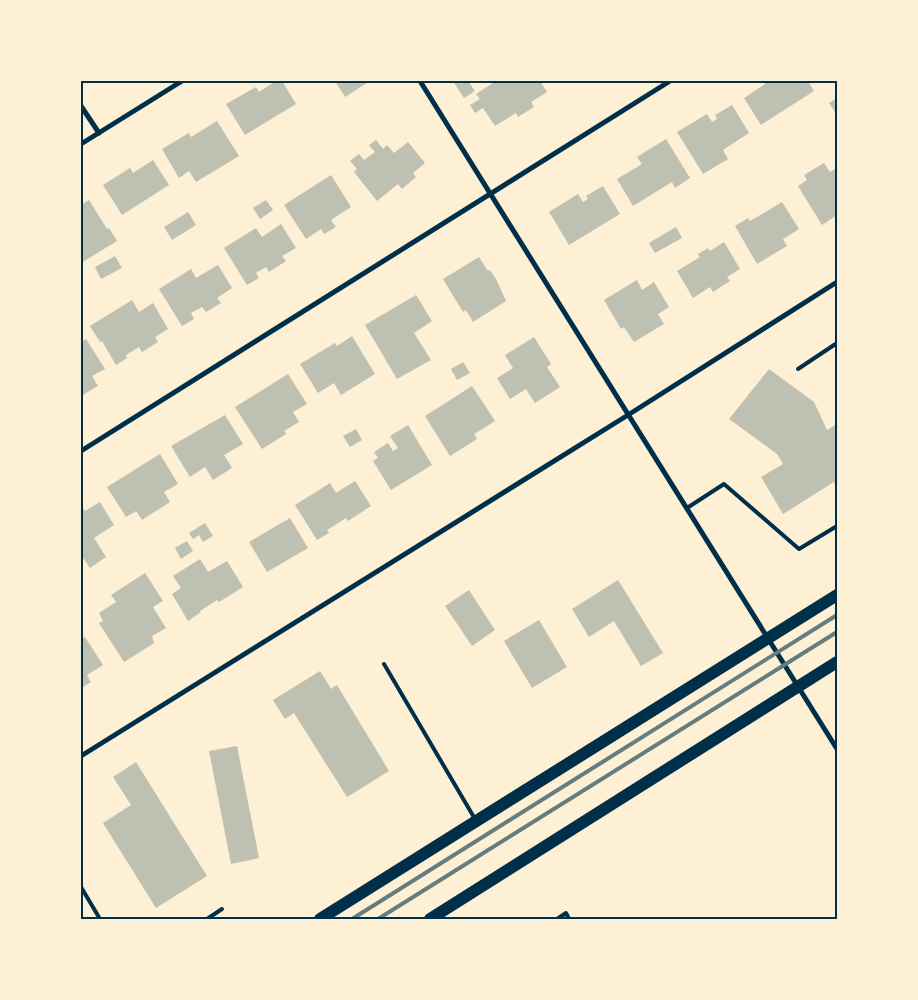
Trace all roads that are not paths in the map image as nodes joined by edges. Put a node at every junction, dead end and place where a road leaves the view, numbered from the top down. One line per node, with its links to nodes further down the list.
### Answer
1 (182, 81): 5 (street)
2 (420, 81): 7 (street)
3 (670, 81): 7 (street)
4 (81, 106): 5 (street)
5 (99, 133): 6 (street)
6 (81, 144)
7 (490, 194): 11 (street); 12 (street)
8 (837, 282): 11 (street)
9 (837, 343): 10 (lane)
10 (798, 369)
11 (628, 414): 13 (street); 21 (street)
12 (81, 451)
13 (687, 508): 14 (lane); 16 (street)
14 (837, 526)
15 (837, 595): 16 (main road)
16 (769, 639): 19 (street); 22 (main road)
17 (837, 662): 19 (main road)
18 (384, 664): 22 (lane)
19 (798, 687): 20 (street); 28 (main road)
20 (837, 749)
21 (81, 756)
22 (476, 821): 27 (main road)
23 (82, 890): 25 (lane)
24 (222, 909): 26 (lane)
25 (100, 919)
26 (207, 919)
27 (320, 919)
28 (430, 919)
29 (557, 919): 30 (lane)
30 (569, 919)

